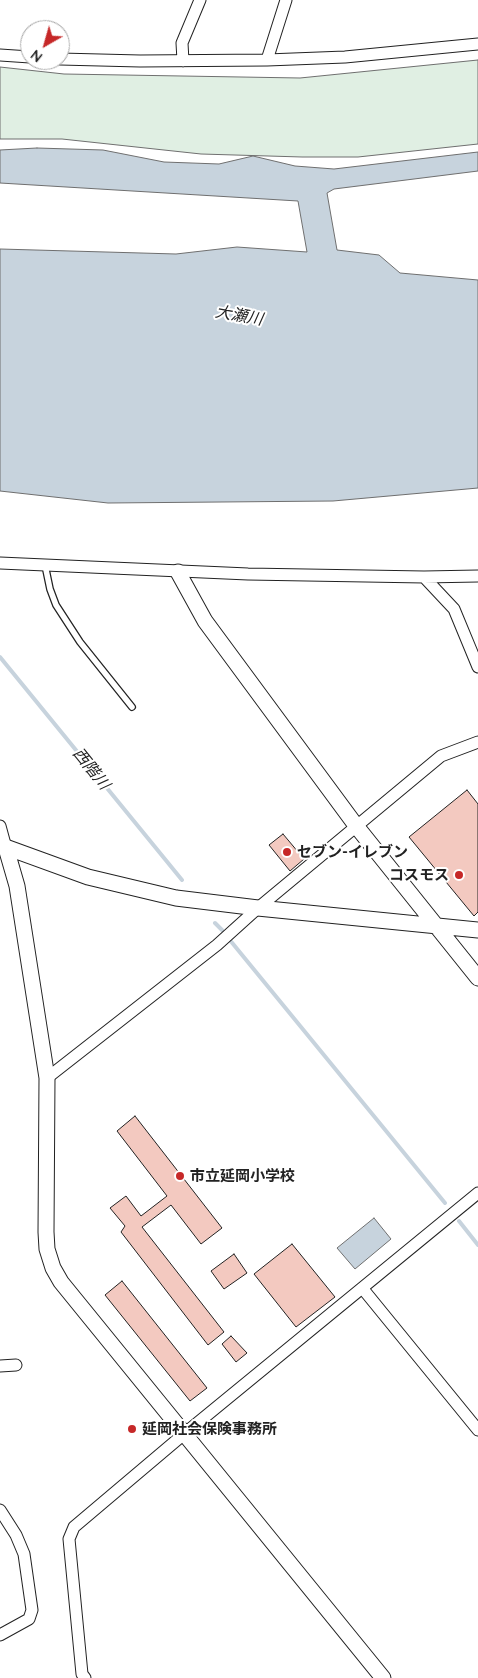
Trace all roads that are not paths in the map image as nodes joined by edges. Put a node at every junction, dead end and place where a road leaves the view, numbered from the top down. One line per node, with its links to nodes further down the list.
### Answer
1 (200, 0): 8 (street)
2 (286, 0): 7 (street)
3 (478, 44): 7 (street)
4 (2, 54): 5 (street)
5 (20, 56)
6 (70, 59): 8 (street)
7 (267, 60): 8 (street)
8 (183, 61)
9 (0, 563): 10 (street)
10 (45, 565): 11 (street); 15 (lane)
11 (178, 572): 13 (street); 18 (street)
12 (478, 576): 13 (street)
13 (424, 577): 14 (street)
14 (478, 667)
15 (132, 707)
16 (478, 742): 18 (street)
17 (0, 826): 19 (street)
18 (357, 827): 20 (street); 21 (street)
19 (3, 846): 20 (street); 24 (street)
20 (258, 908): 21 (street); 24 (street)
21 (436, 926): 22 (street); 23 (street)
22 (478, 930)
23 (478, 978)
24 (47, 1078): 30 (street)
25 (478, 1193): 26 (street)
26 (363, 1289): 29 (street); 30 (street)
27 (16, 1365): 28 (street)
28 (0, 1366)
29 (478, 1430)
30 (184, 1434): 33 (street); 34 (street)
31 (0, 1510): 32 (street)
32 (0, 1635)
33 (85, 1678)
34 (383, 1678)

